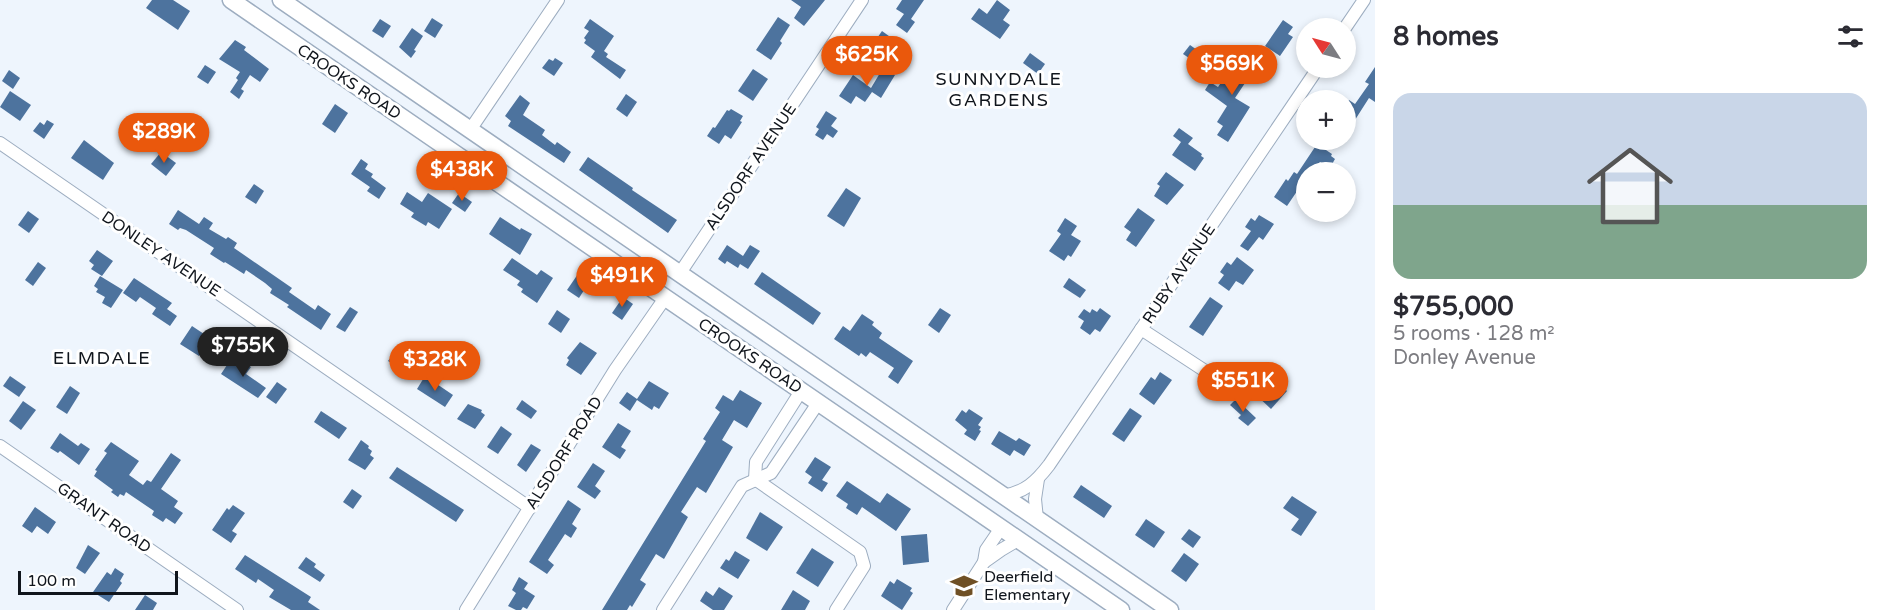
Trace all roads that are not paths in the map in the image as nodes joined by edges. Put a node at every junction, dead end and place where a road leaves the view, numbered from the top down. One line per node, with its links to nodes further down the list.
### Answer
1 (231, 0): 10 (main road, CROOKS ROAD)
2 (280, 0): 8 (main road, CROOKS ROAD)
3 (558, 0): 8 (street)
4 (862, 0): 13 (street, ALSDORF AVENUE)
5 (1364, 0): 6 (street)
6 (1351, 18)
7 (1311, 78): 15 (street, RUBY AVENUE)
8 (470, 130): 10 (main road); 11 (main road, CROOKS ROAD)
9 (0, 144): 25 (street, DONLEY AVENUE)
10 (444, 147): 12 (main road, CROOKS ROAD)
11 (595, 215): 12 (main road); 13 (main road, CROOKS ROAD)
12 (565, 230): 14 (main road, CROOKS ROAD)
13 (680, 273): 19 (main road, CROOKS ROAD)
14 (665, 298): 17 (main road, CROOKS ROAD); 25 (street, ALSDORF ROAD)
15 (1141, 330): 16 (street); 23 (street, RUBY AVENUE)
16 (1239, 383)
17 (801, 391): 18 (main road, CROOKS ROAD); 22 (street)
18 (818, 403): 20 (main road, CROOKS ROAD); 22 (street)
19 (886, 416): 20 (main road); 24 (main road, CROOKS ROAD)
20 (856, 430): 27 (main road, CROOKS ROAD)
21 (0, 446): 30 (street, GRANT ROAD)
22 (755, 479): 32 (street); 33 (street)
23 (1038, 479): 24 (street, RUBY AVENUE); 26 (street)
24 (1003, 496): 26 (main road, CROOKS ROAD)
25 (530, 508): 31 (street, ALSDORF ROAD)
26 (1037, 519): 27 (main road); 36 (main road, CROOKS ROAD)
27 (1001, 528): 28 (main road, CROOKS ROAD); 29 (street)
28 (1018, 540): 29 (street); 35 (main road, CROOKS ROAD)
29 (984, 562): 34 (street)
30 (237, 610)
31 (466, 610)
32 (663, 610)
33 (836, 610)
34 (953, 610)
35 (1121, 610)
36 (1170, 610)

